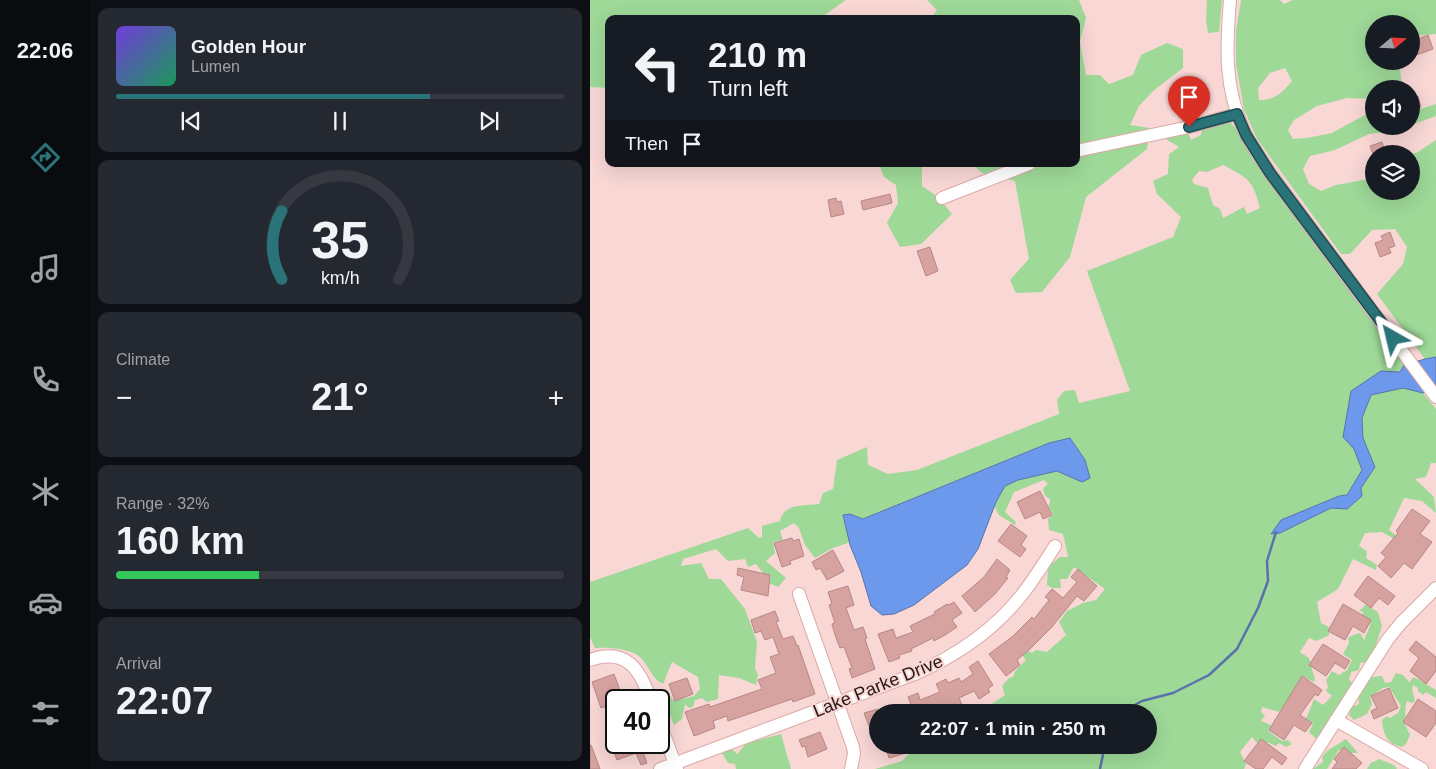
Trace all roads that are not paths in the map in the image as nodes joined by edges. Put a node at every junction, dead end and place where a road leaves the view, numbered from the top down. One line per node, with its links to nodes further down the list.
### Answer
1 (1230, 0): 2 (street)
2 (1237, 114): 3 (street); 6 (street)
3 (1080, 149)
4 (1021, 167): 5 (street)
5 (942, 198)
6 (1436, 397)
7 (1055, 546): 12 (street, Lake Parke Drive)
8 (1436, 588): 13 (street)
9 (799, 594): 12 (street)
10 (590, 660): 11 (street)
11 (647, 689)
12 (838, 703): 15 (street, Lake Parke Drive); 17 (street)
13 (1336, 720): 18 (street); 19 (street)
14 (670, 750): 15 (street)
15 (676, 766): 16 (street, Lake Parke Drive)
16 (660, 769)
17 (851, 769)
18 (1305, 769)
19 (1422, 769)

